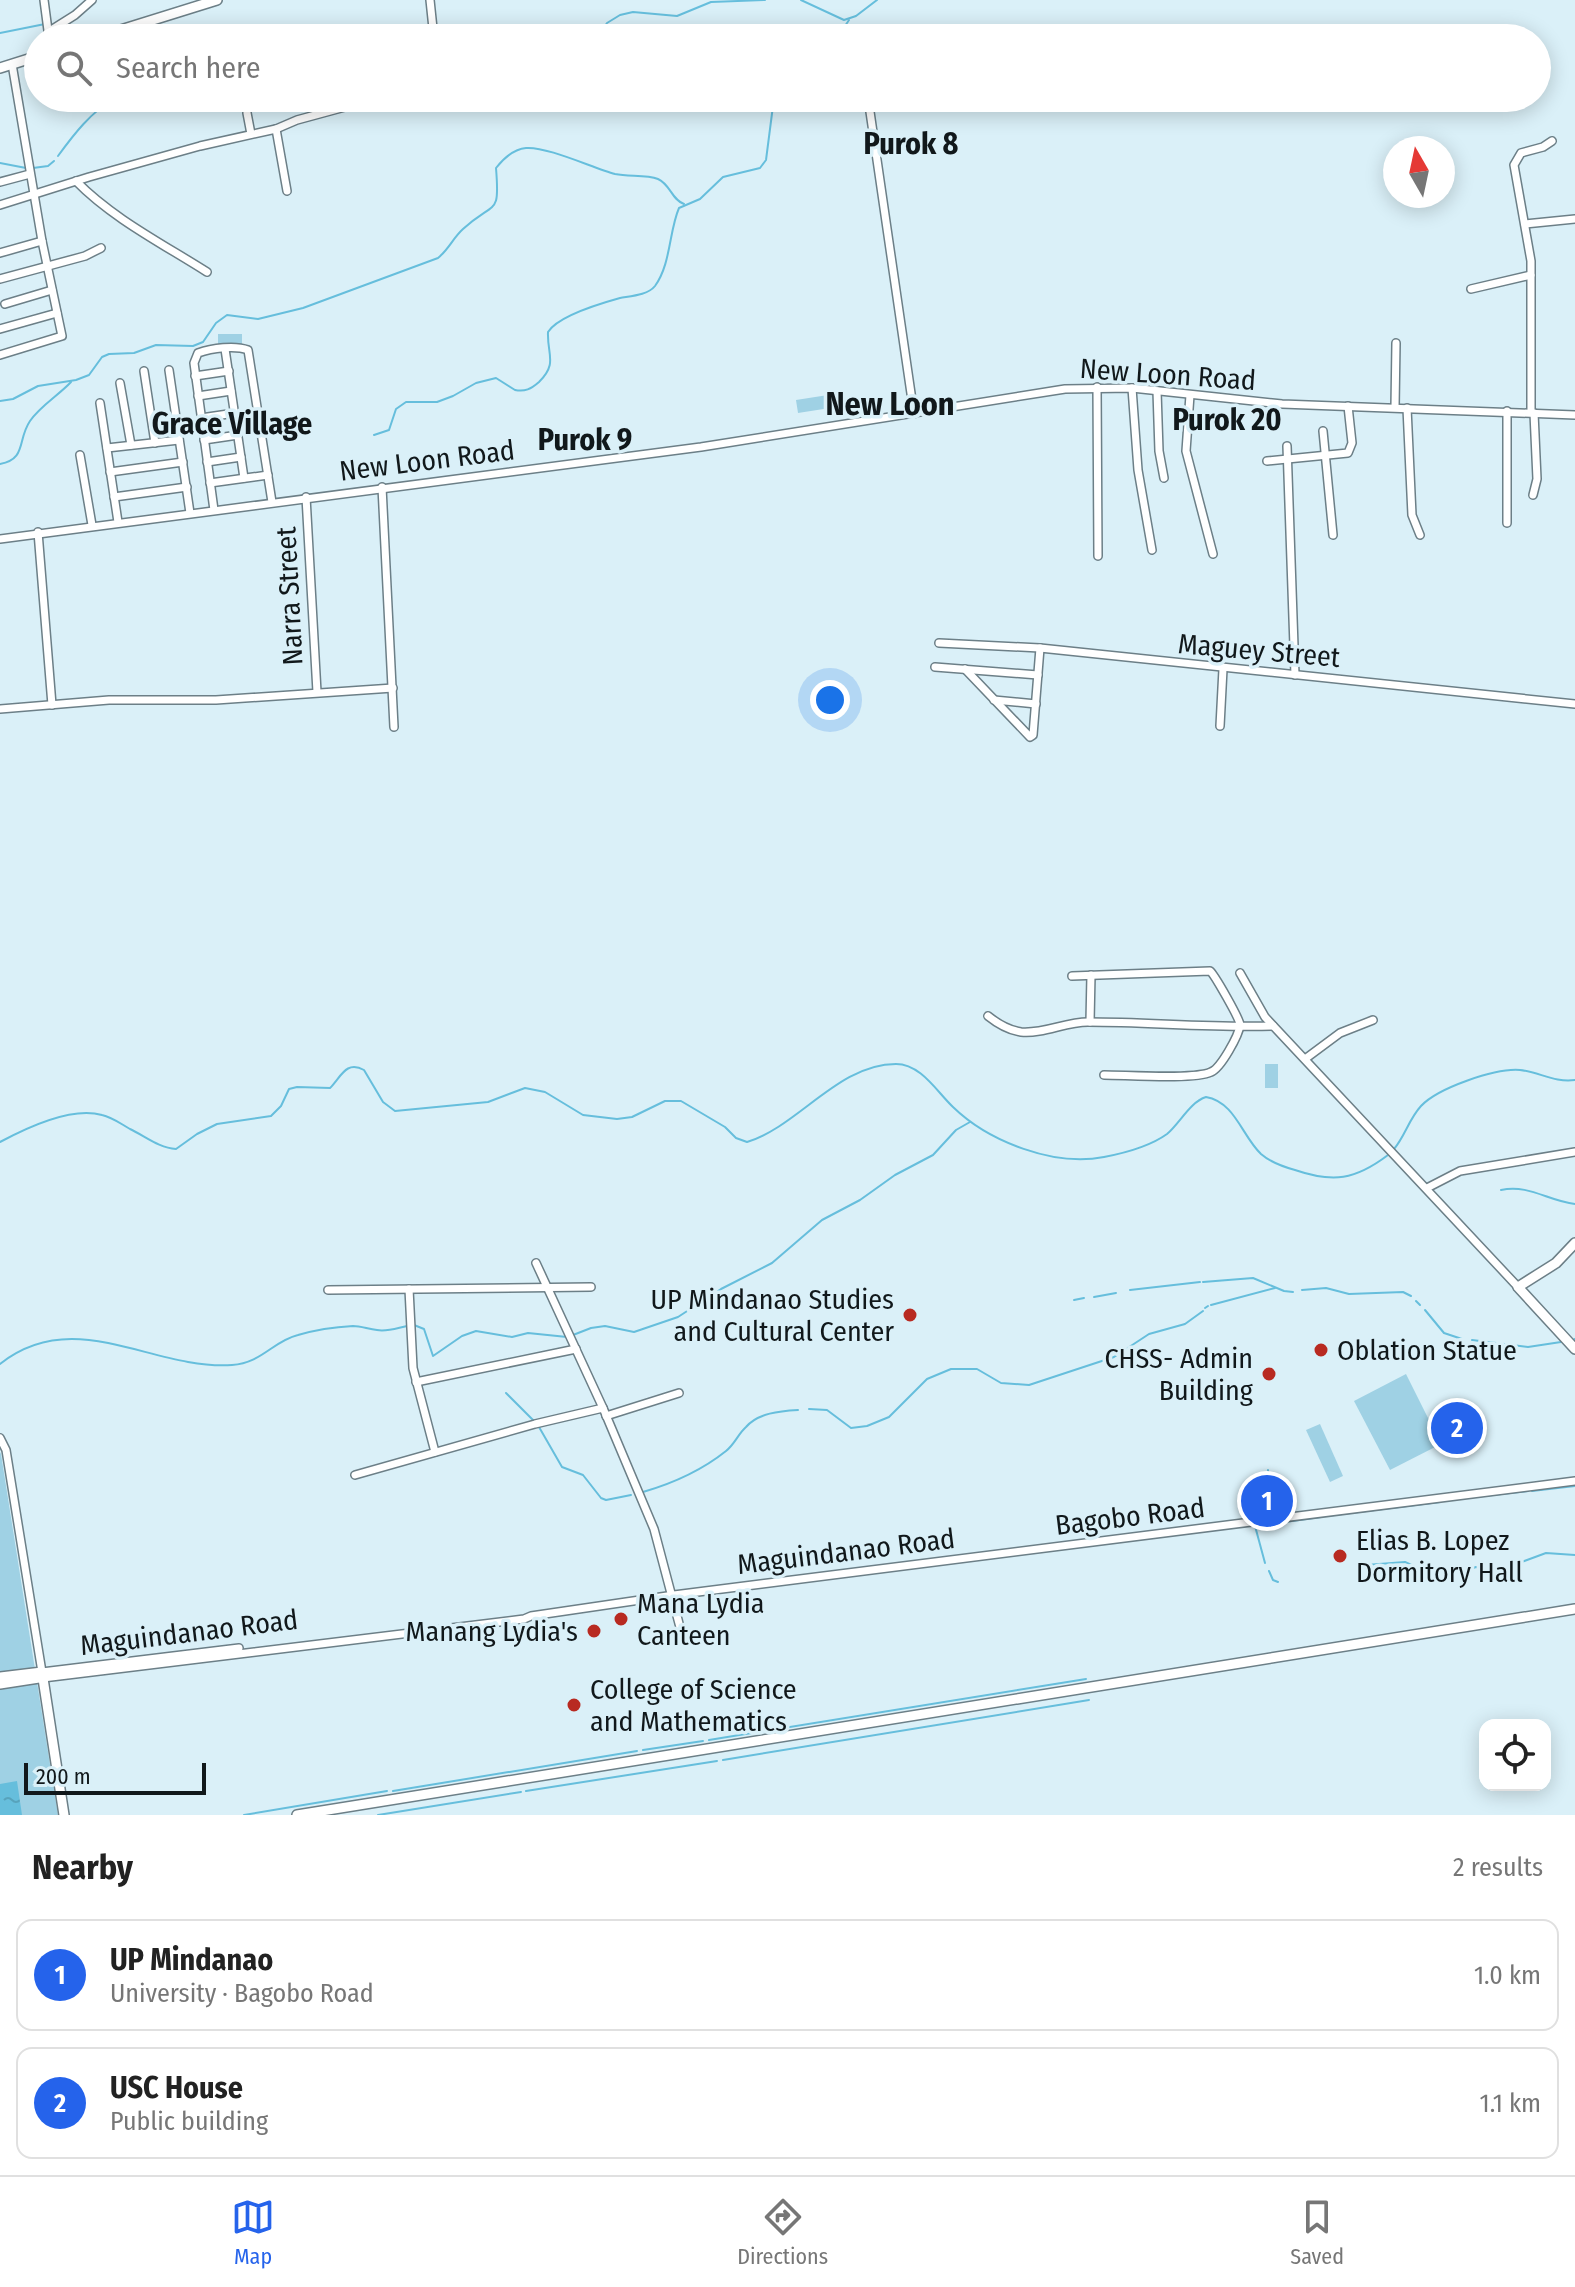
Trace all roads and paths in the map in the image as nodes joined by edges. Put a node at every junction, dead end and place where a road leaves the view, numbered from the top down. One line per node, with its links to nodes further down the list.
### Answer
1 (44, 0): 5 (street)
2 (92, 0): 6 (street)
3 (217, 0): 7 (street)
4 (430, 0): 8 (street)
5 (47, 24)
6 (63, 24)
7 (140, 24)
8 (433, 24)
9 (24, 60): 10 (street)
10 (12, 64): 11 (street); 18 (street)
11 (0, 68)
12 (326, 112): 15 (street)
13 (870, 112): 59 (street)
14 (247, 113): 16 (street)
15 (276, 129): 16 (street); 21 (street)
16 (251, 134): 19 (street)
17 (1552, 141): 25 (street)
18 (30, 174): 20 (street); 22 (street)
19 (76, 181): 22 (street); 30 (street)
20 (0, 182)
21 (287, 191)
22 (33, 195): 23 (street); 26 (street)
23 (0, 205)
24 (1575, 219): 25 (street)
25 (1525, 224): 31 (street)
26 (42, 241): 28 (street); 29 (street)
27 (101, 248): 29 (street)
28 (0, 253)
29 (47, 266): 32 (street); 34 (street)
30 (207, 272)
31 (1531, 275): 33 (street); 57 (street)
32 (0, 279)
33 (1471, 289)
34 (52, 290): 35 (street); 36 (street)
35 (5, 304)
36 (57, 313): 37 (street); 40 (street)
37 (0, 329)
38 (1396, 343): 54 (street)
39 (225, 349): 43 (street); 44 (street); 78 (street)
40 (0, 355)
41 (169, 370): 64 (street)
42 (144, 371): 66 (street)
43 (229, 371): 44 (street); 48 (street)
44 (195, 376): 51 (street)
45 (120, 383): 67 (street)
46 (1097, 387): 47 (street, New Loon Road); 59 (street, New Loon Road); 99 (street)
47 (1132, 388): 49 (street, New Loon Road); 97 (street)
48 (231, 391): 51 (street); 58 (street)
49 (1157, 391): 50 (street, New Loon Road); 80 (street)
50 (1190, 395): 53 (street, New Loon Road); 98 (street)
51 (198, 396): 61 (street)
52 (100, 403): 69 (street)
53 (1348, 406): 54 (street, New Loon Road); 71 (street)
54 (1395, 407): 55 (street, New Loon Road)
55 (1407, 408): 56 (street, New Loon Road); 95 (street)
56 (1507, 411): 57 (street, New Loon Road); 91 (street)
57 (1533, 412): 60 (street, New Loon Road); 84 (street)
58 (235, 413): 61 (street); 63 (street)
59 (914, 414): 83 (street, New Loon Road)
60 (1575, 415)
61 (201, 418): 65 (street)
62 (1323, 431): 71 (street)
63 (238, 435): 65 (street); 72 (street)
64 (179, 440): 66 (street); 75 (street)
65 (204, 440): 76 (street)
66 (155, 443): 67 (street)
67 (131, 445): 69 (street)
68 (1287, 446): 73 (street)
69 (107, 448): 77 (street)
70 (80, 455): 92 (street)
71 (1326, 456): 73 (street); 94 (street)
72 (241, 457): 76 (street); 79 (street)
73 (1287, 459): 74 (street); 106 (street)
74 (1267, 461)
75 (183, 462): 77 (street); 82 (street)
76 (207, 462): 81 (street)
77 (110, 472): 85 (street)
78 (268, 475): 79 (street); 87 (street)
79 (244, 478): 81 (street)
80 (1164, 478)
81 (210, 483): 88 (street)
82 (187, 487): 85 (street); 89 (street)
83 (382, 487): 86 (street, New Loon Road); 107 (street)
84 (1533, 495)
85 (114, 497): 90 (street)
86 (306, 497): 87 (street, New Loon Road); 108 (street, Narra Street)
87 (272, 502): 88 (street, New Loon Road)
88 (214, 510): 89 (street, New Loon Road)
89 (190, 513): 90 (street, New Loon Road)
90 (118, 522): 92 (street, New Loon Road)
91 (1507, 523)
92 (92, 525): 93 (street, New Loon Road)
93 (38, 532): 96 (street, New Loon Road); 112 (street)
94 (1333, 535)
95 (1420, 535)
96 (0, 539)
97 (1152, 550)
98 (1213, 554)
99 (1098, 556)
100 (939, 643): 101 (street, Maguey Street)
101 (1040, 648): 104 (street, Maguey Street); 105 (street)
102 (935, 667): 103 (street)
103 (965, 669): 105 (street); 109 (street)
104 (1223, 669): 106 (street, Maguey Street); 114 (street)
105 (1038, 675): 110 (street)
106 (1295, 675): 111 (street, Maguey Street)
107 (393, 688): 108 (street); 115 (street)
108 (317, 692): 112 (street)
109 (994, 700): 110 (street); 110 (street)
110 (1036, 704)
111 (1575, 704)
112 (52, 705): 113 (street)
113 (0, 709)
114 (1220, 726)
115 (394, 727)
116 (1240, 973): 122 (street)
117 (1091, 975): 118 (street); 121 (street); 123 (street)
118 (1072, 976)
119 (988, 1016): 121 (street)
120 (1373, 1020): 124 (street)
121 (1090, 1022): 123 (street)
122 (1273, 1026): 123 (street); 124 (street)
123 (1240, 1027): 125 (street)
124 (1305, 1059): 127 (street)
125 (1104, 1075)
126 (1575, 1152): 127 (street)
127 (1427, 1188): 132 (street)
128 (1575, 1243): 132 (street)
129 (536, 1263): 130 (street)
130 (547, 1287): 131 (street); 133 (street); 135 (street)
131 (591, 1287)
132 (1523, 1287): 136 (street)
133 (409, 1289): 134 (street); 137 (street)
134 (328, 1290)
135 (576, 1349): 137 (street); 139 (street)
136 (1575, 1349)
137 (416, 1382): 142 (street)
138 (679, 1393): 139 (street)
139 (605, 1412): 142 (street); 146 (street)
140 (0, 1438): 149 (street)
141 (0, 1446): 149 (street)
142 (435, 1452): 143 (street)
143 (355, 1475)
144 (1575, 1481): 145 (street, Bagobo Road)
145 (1023, 1551): 146 (street, Maguindanao Road)
146 (674, 1595): 148 (street); 149 (street, Maguindanao Road)
147 (1575, 1611): 152 (street)
148 (681, 1631)
149 (40, 1675): 150 (street); 151 (street); 153 (street)
150 (0, 1677)
151 (0, 1684)
152 (358, 1807): 154 (street); 155 (street)
153 (62, 1815)
154 (297, 1815)
155 (326, 1815)

